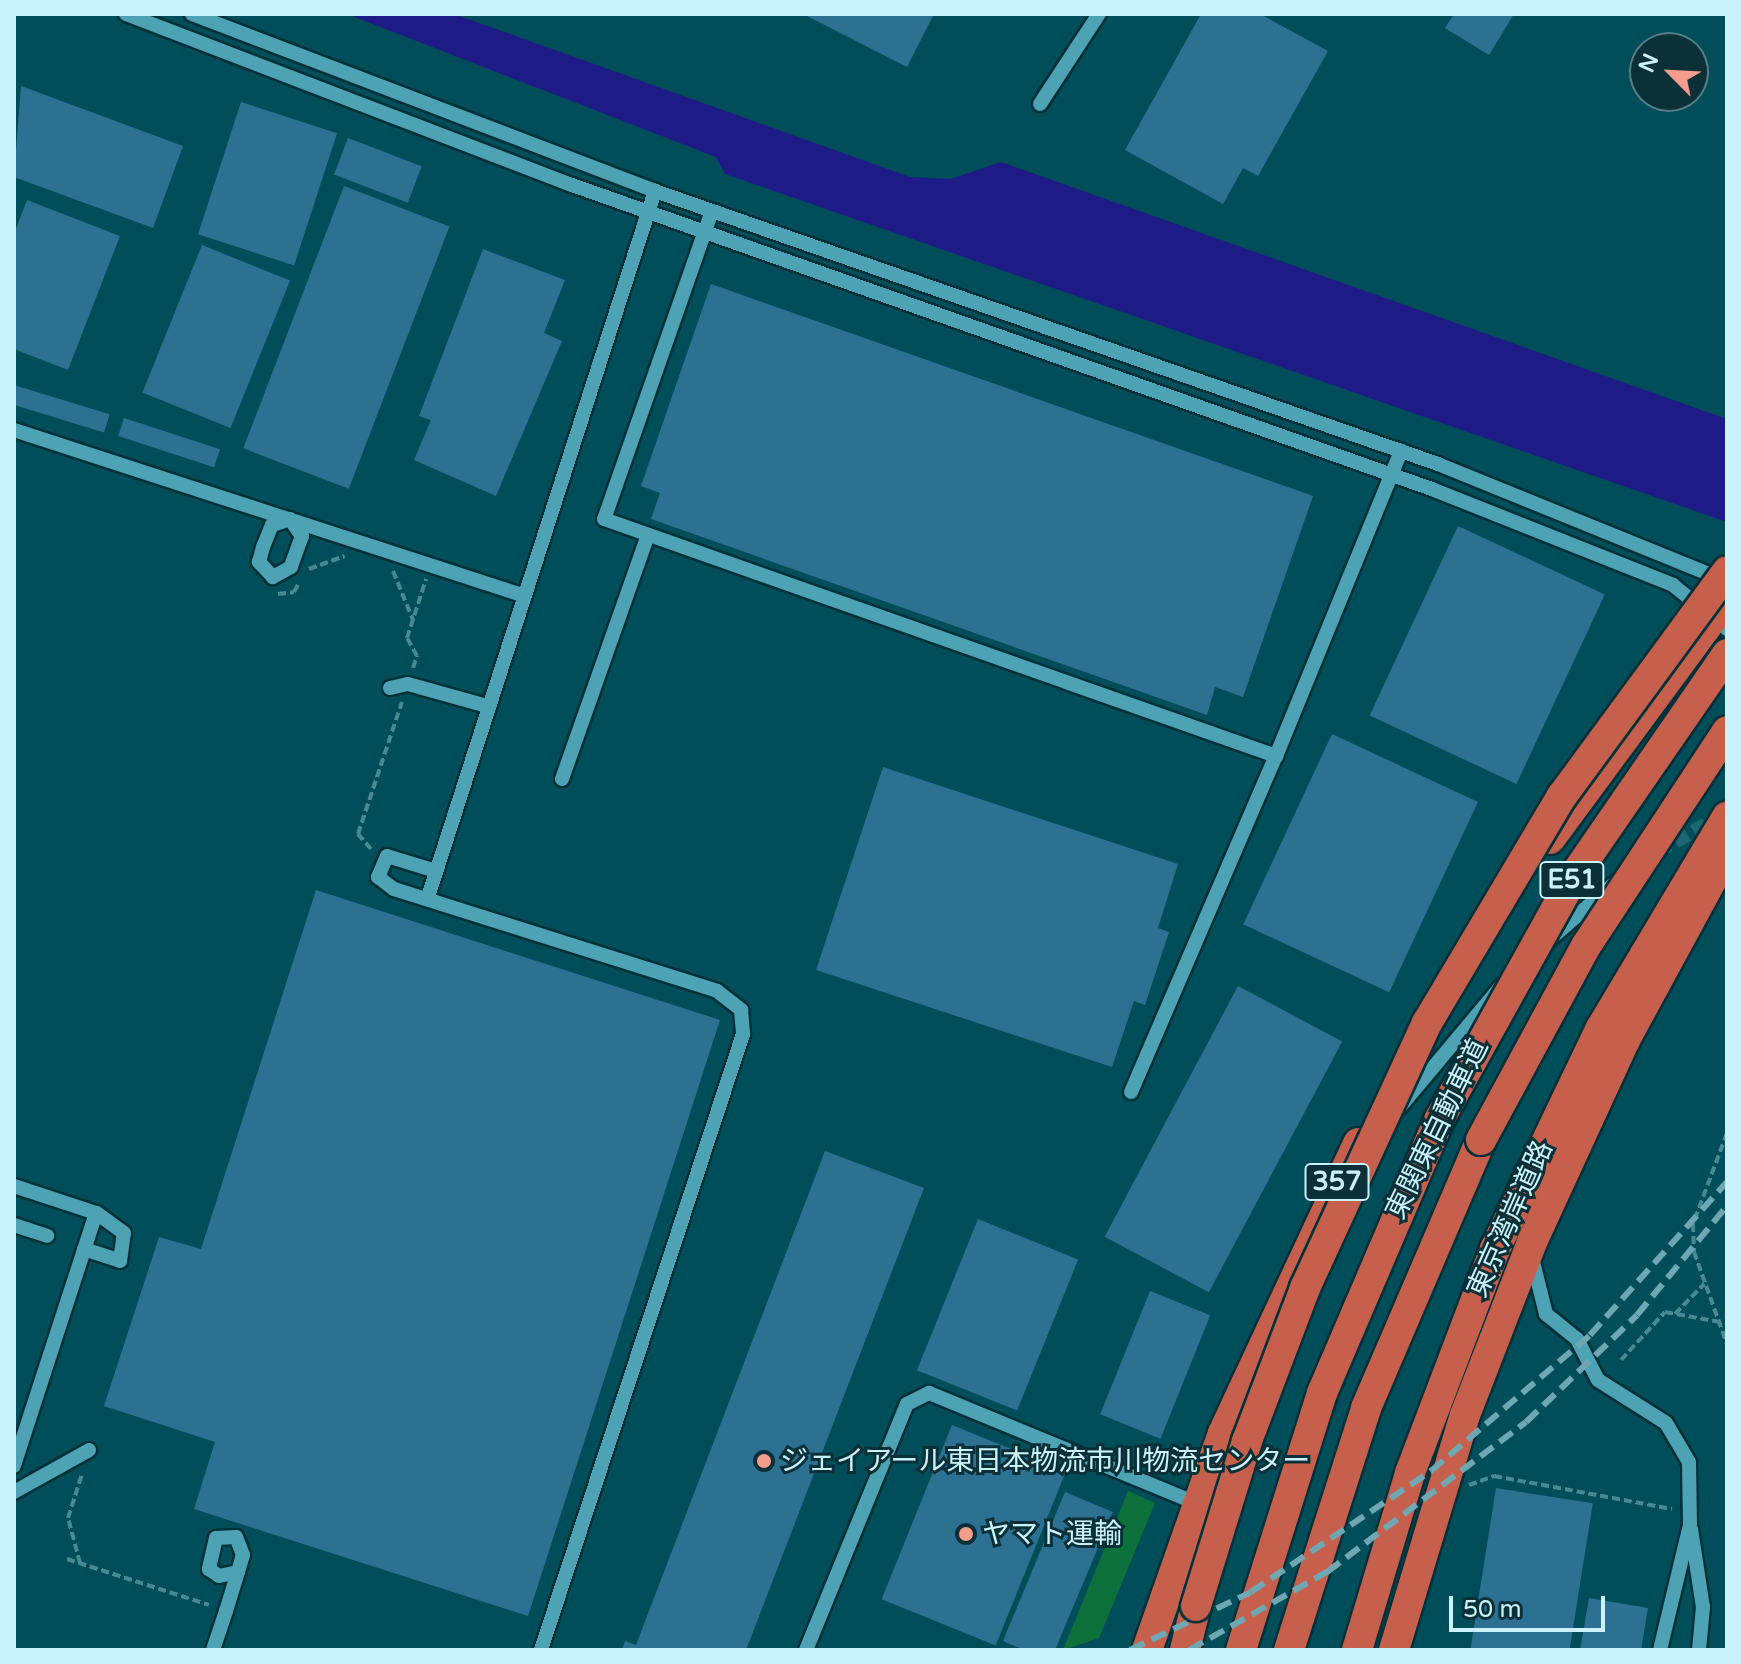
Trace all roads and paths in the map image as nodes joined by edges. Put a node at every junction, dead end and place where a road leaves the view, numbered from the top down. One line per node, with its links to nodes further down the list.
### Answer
1 (126, 14): 7 (street)
2 (192, 14): 5 (street)
3 (1099, 14): 4 (street)
4 (1040, 104)
5 (655, 191): 6 (street); 7 (street)
6 (712, 211): 8 (street); 10 (street)
7 (648, 213): 8 (street); 19 (street)
8 (704, 233): 11 (street); 12 (street)
9 (14, 430): 19 (street)
10 (1401, 451): 11 (street); 17 (street)
11 (1391, 474): 20 (street); 28 (street)
12 (648, 535): 28 (street); 29 (street)
13 (359, 554): 18 (path)
14 (383, 563): 21 (path)
15 (1727, 571): 69 (highway, 357, bridge)
16 (428, 575): 21 (path)
17 (1727, 582)
18 (266, 590)
19 (522, 595): 26 (street)
20 (1722, 615): 41 (highway, 357)
21 (413, 620): 23 (path)
22 (1727, 654): 63 (highway, 東関東自動車道 / E51, bridge)
23 (413, 670)
24 (390, 688): 26 (street)
25 (402, 702): 33 (path)
26 (487, 706): 34 (street)
27 (1727, 731): 64 (highway, 東関東自動車道 / E51, bridge)
28 (1276, 756): 36 (street)
29 (562, 779)
30 (1727, 817): 70 (highway, 東京湾岸道路)
31 (1657, 852): 41 (street)
32 (1727, 853): 43 (highway, 東京湾岸道路)
33 (368, 858)
34 (436, 871): 35 (street); 35 (street)
35 (428, 897): 66 (street)
36 (1131, 1092)
37 (1727, 1133): 45 (path)
38 (14, 1186): 39 (street)
39 (96, 1213): 44 (street); 44 (street)
40 (14, 1225): 42 (street)
41 (1310, 1234): 56 (highway, 357)
42 (47, 1236)
43 (1532, 1242): 58 (street); 71 (highway, 東京湾岸道路)
44 (84, 1249): 52 (street)
45 (1704, 1284): 46 (path); 47 (path)
46 (1675, 1314): 47 (path); 50 (path)
47 (1720, 1322): 48 (path)
48 (1726, 1334): 49 (path)
49 (1727, 1344)
50 (1621, 1360)
51 (89, 1450): 55 (street)
52 (14, 1466)
53 (83, 1468): 60 (path)
54 (1466, 1485): 57 (path)
55 (14, 1492)
56 (1196, 1503): 67 (street); 68 (highway, 357)
57 (1672, 1509)
58 (1690, 1525): 72 (street); 73 (street)
59 (67, 1559): 60 (path)
60 (80, 1563): 62 (path)
61 (238, 1572): 62 (street)
62 (226, 1611): 65 (street)
63 (1242, 1641)
64 (1291, 1643)
65 (213, 1650)
66 (541, 1650)
67 (806, 1650)
68 (1147, 1650)
69 (1185, 1650)
70 (1357, 1650)
71 (1394, 1650)
72 (1660, 1650)
73 (1699, 1650)

